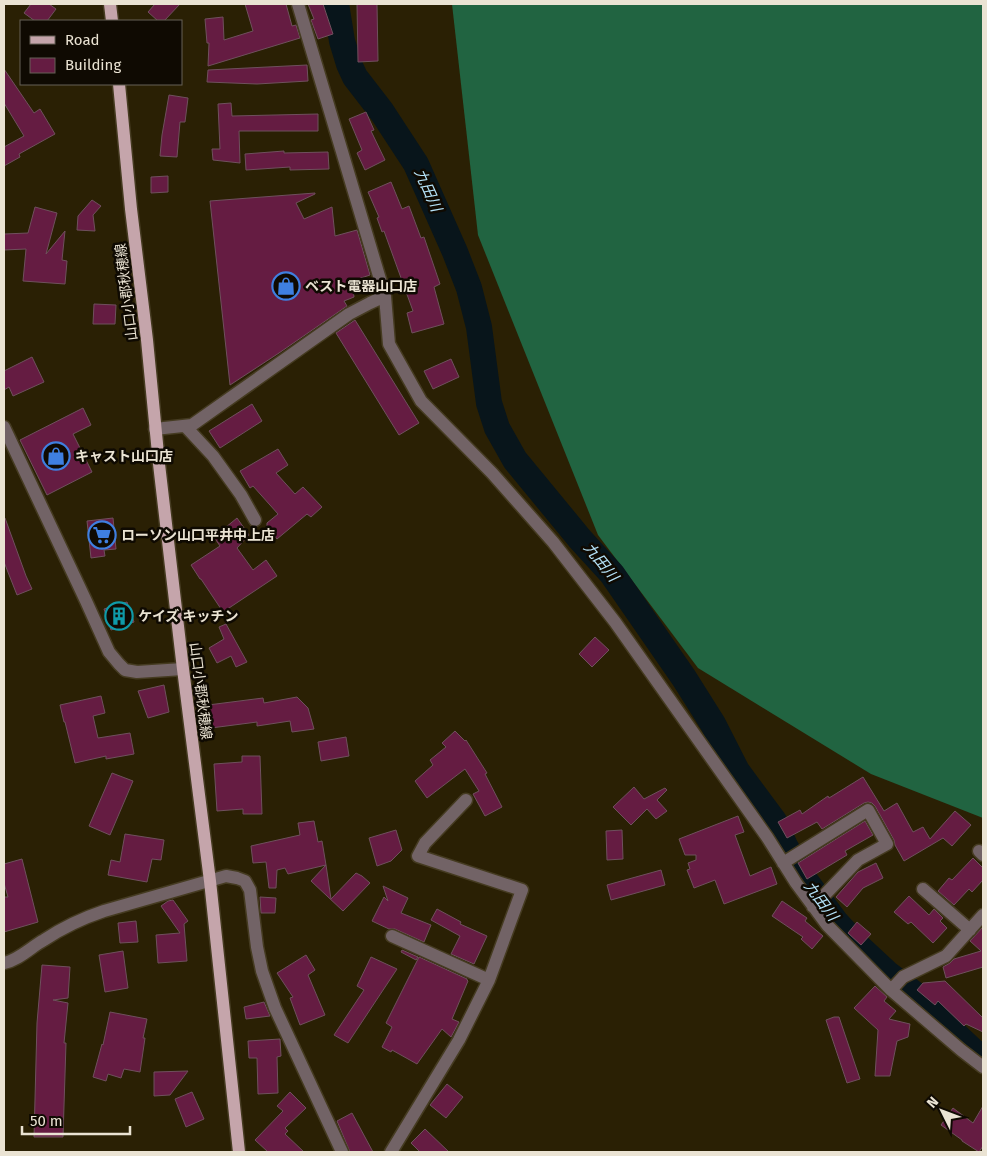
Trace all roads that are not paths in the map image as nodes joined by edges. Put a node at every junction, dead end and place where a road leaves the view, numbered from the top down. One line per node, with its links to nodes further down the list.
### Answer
1 (110, 4): 3 (main road)
2 (298, 4): 5 (street)
3 (112, 20)
4 (119, 85): 8 (main road, 山口小郡秋穂線)
5 (385, 296): 7 (street); 12 (street)
6 (4, 427): 10 (street)
7 (186, 427): 8 (street); 9 (street)
8 (155, 430): 10 (main road, 山口小郡秋穂線)
9 (255, 520)
10 (183, 669): 13 (main road, 山口小郡秋穂線)
11 (466, 800): 20 (street)
12 (787, 860): 15 (street); 15 (street)
13 (210, 881): 19 (street); 23 (main road, 山口小郡秋穂線); 24 (street)
14 (923, 890): 17 (street)
15 (818, 902): 21 (street)
16 (983, 915): 17 (street)
17 (970, 930): 21 (street)
18 (392, 936): 20 (street)
19 (4, 963)
20 (490, 980): 25 (street)
21 (892, 989): 22 (street)
22 (983, 1067)
23 (239, 1152)
24 (342, 1152)
25 (391, 1152)

